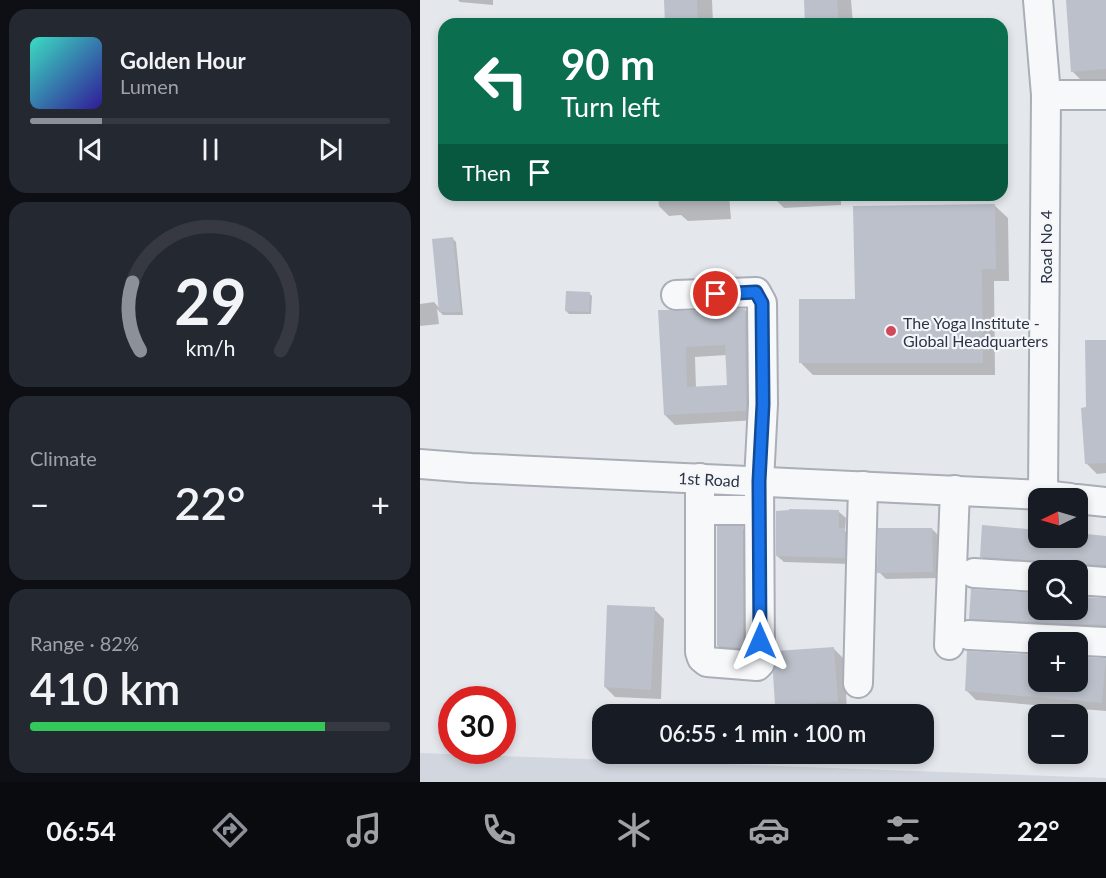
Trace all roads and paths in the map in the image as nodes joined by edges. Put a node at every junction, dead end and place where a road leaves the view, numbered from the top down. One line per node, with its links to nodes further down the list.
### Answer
1 (1038, 0): 2 (street, Road No 4)
2 (1046, 95): 3 (street); 9 (street, Road No 4)
3 (1106, 95)
4 (676, 295): 7 (street)
5 (420, 464): 6 (street, 1st Road)
6 (700, 478): 7 (street, 1st Road); 14 (street)
7 (759, 481): 8 (street, 1st Road); 15 (street)
8 (863, 486): 10 (street, 1st Road); 21 (street)
9 (1057, 488)
10 (956, 490): 11 (street, 1st Road); 20 (street)
11 (1028, 494)
12 (1088, 500): 13 (street)
13 (1106, 502)
14 (700, 510): 15 (street); 15 (street)
15 (759, 510)
16 (974, 573): 17 (street)
17 (1028, 576)
18 (1088, 581): 19 (street)
19 (1106, 582)
20 (1106, 642)
21 (858, 684)

